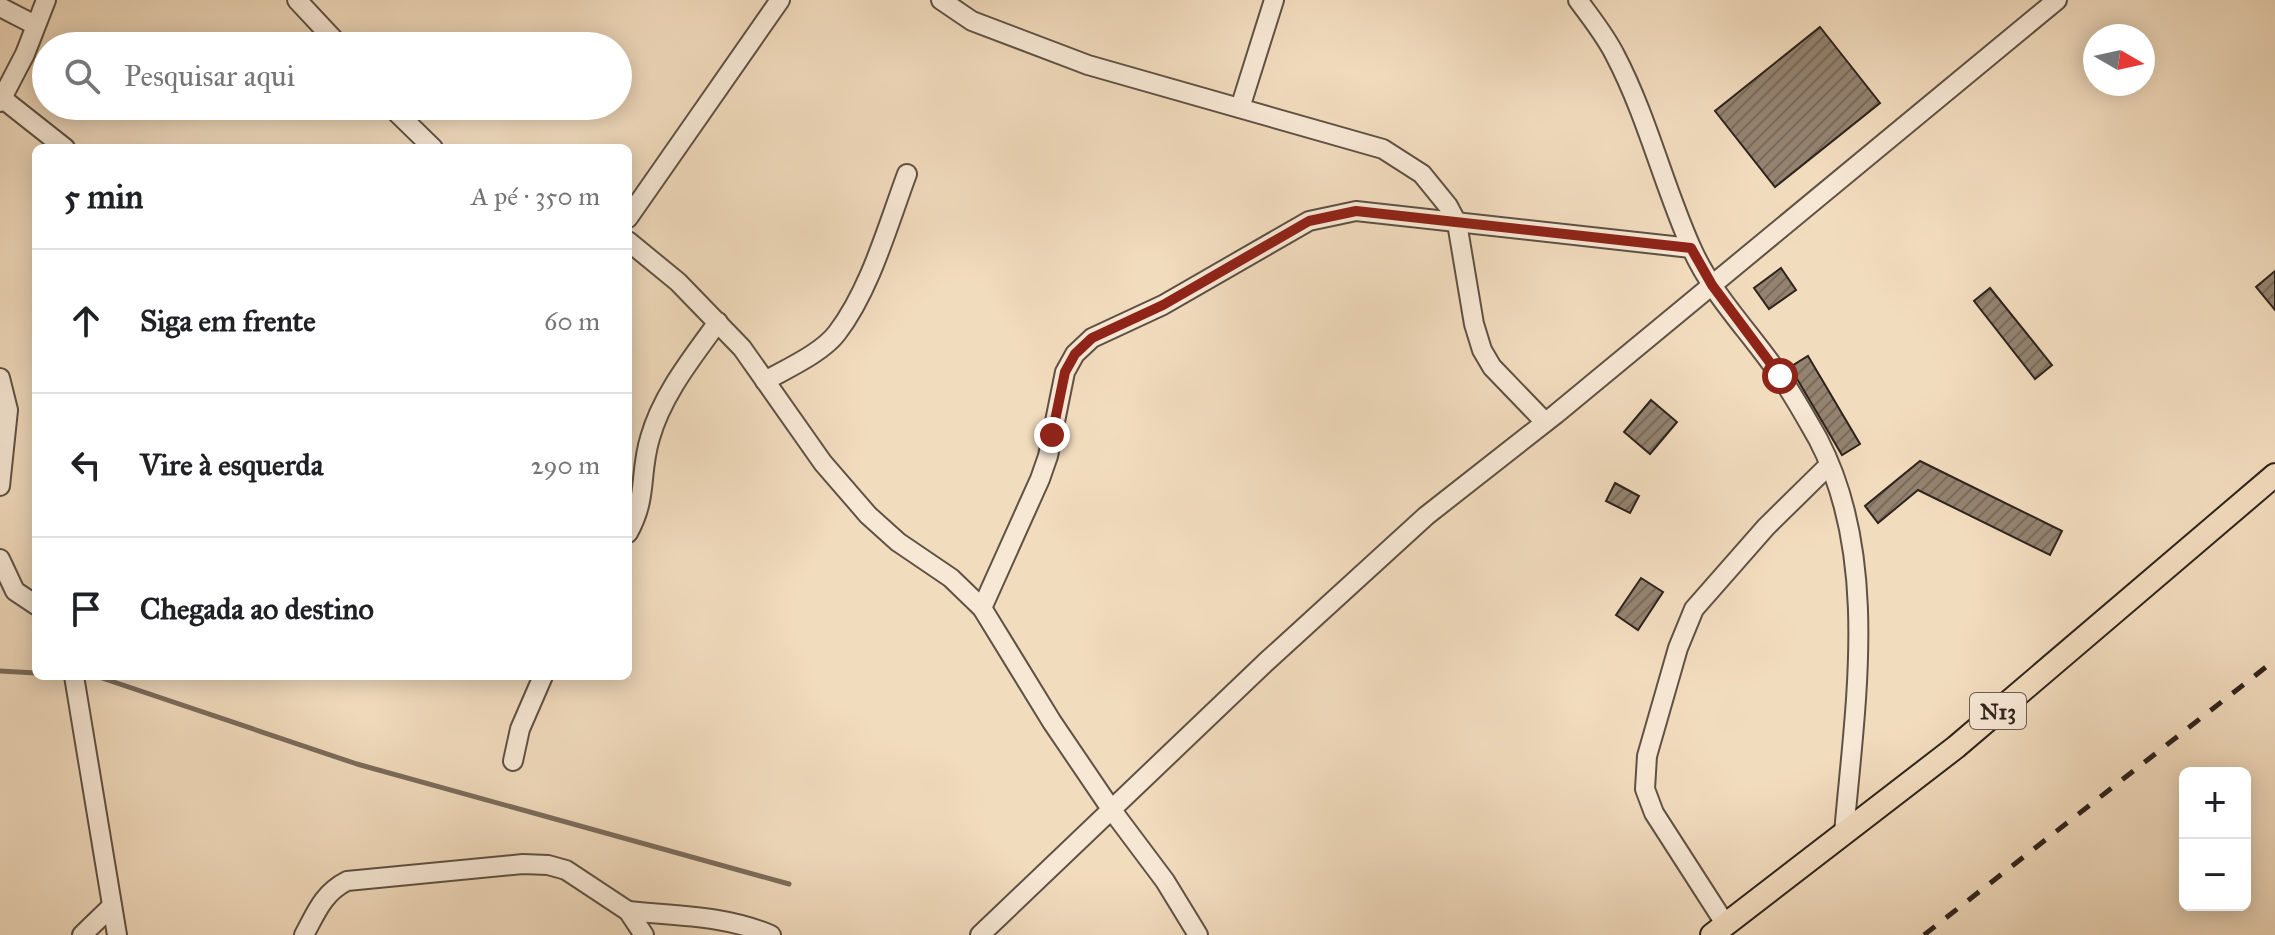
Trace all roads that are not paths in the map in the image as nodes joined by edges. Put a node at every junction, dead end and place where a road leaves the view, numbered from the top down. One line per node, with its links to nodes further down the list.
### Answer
1 (46, 0): 9 (street)
2 (297, 0): 11 (street)
3 (780, 0): 19 (street)
4 (941, 0): 14 (street)
5 (1274, 0): 14 (street)
6 (1578, 0): 22 (street)
7 (2057, 0): 23 (street)
8 (0, 7): 9 (street)
9 (35, 25): 10 (street)
10 (33, 32)
11 (327, 32)
12 (32, 34): 13 (street)
13 (1, 100): 16 (street)
14 (1240, 108): 20 (street)
15 (404, 120): 17 (street)
16 (60, 144)
17 (429, 144)
18 (907, 174): 26 (street)
19 (632, 212)
20 (1457, 223): 22 (street); 27 (street); 34 (street)
21 (632, 244): 24 (street)
22 (1691, 248): 23 (street)
23 (1712, 285): 27 (street); 28 (street)
24 (718, 322): 26 (street); 31 (street)
25 (0, 378): 30 (street)
26 (765, 381): 34 (street)
27 (1545, 422): 38 (street)
28 (1828, 466): 39 (street); 42 (street)
29 (2275, 475): 39 (main road, N13)
30 (0, 486)
31 (632, 523)
32 (0, 559): 33 (street)
33 (32, 602)
34 (982, 608): 38 (street)
35 (75, 680): 40 (street)
36 (541, 680): 37 (street)
37 (513, 761)
38 (1111, 809): 48 (street); 49 (street)
39 (1844, 833): 42 (main road, N13)
40 (112, 906): 43 (street); 44 (street)
41 (628, 911): 45 (street); 46 (street); 47 (street)
42 (1719, 930)
43 (82, 935)
44 (117, 935)
45 (304, 935)
46 (644, 935)
47 (771, 935)
48 (980, 935)
49 (1198, 935)

